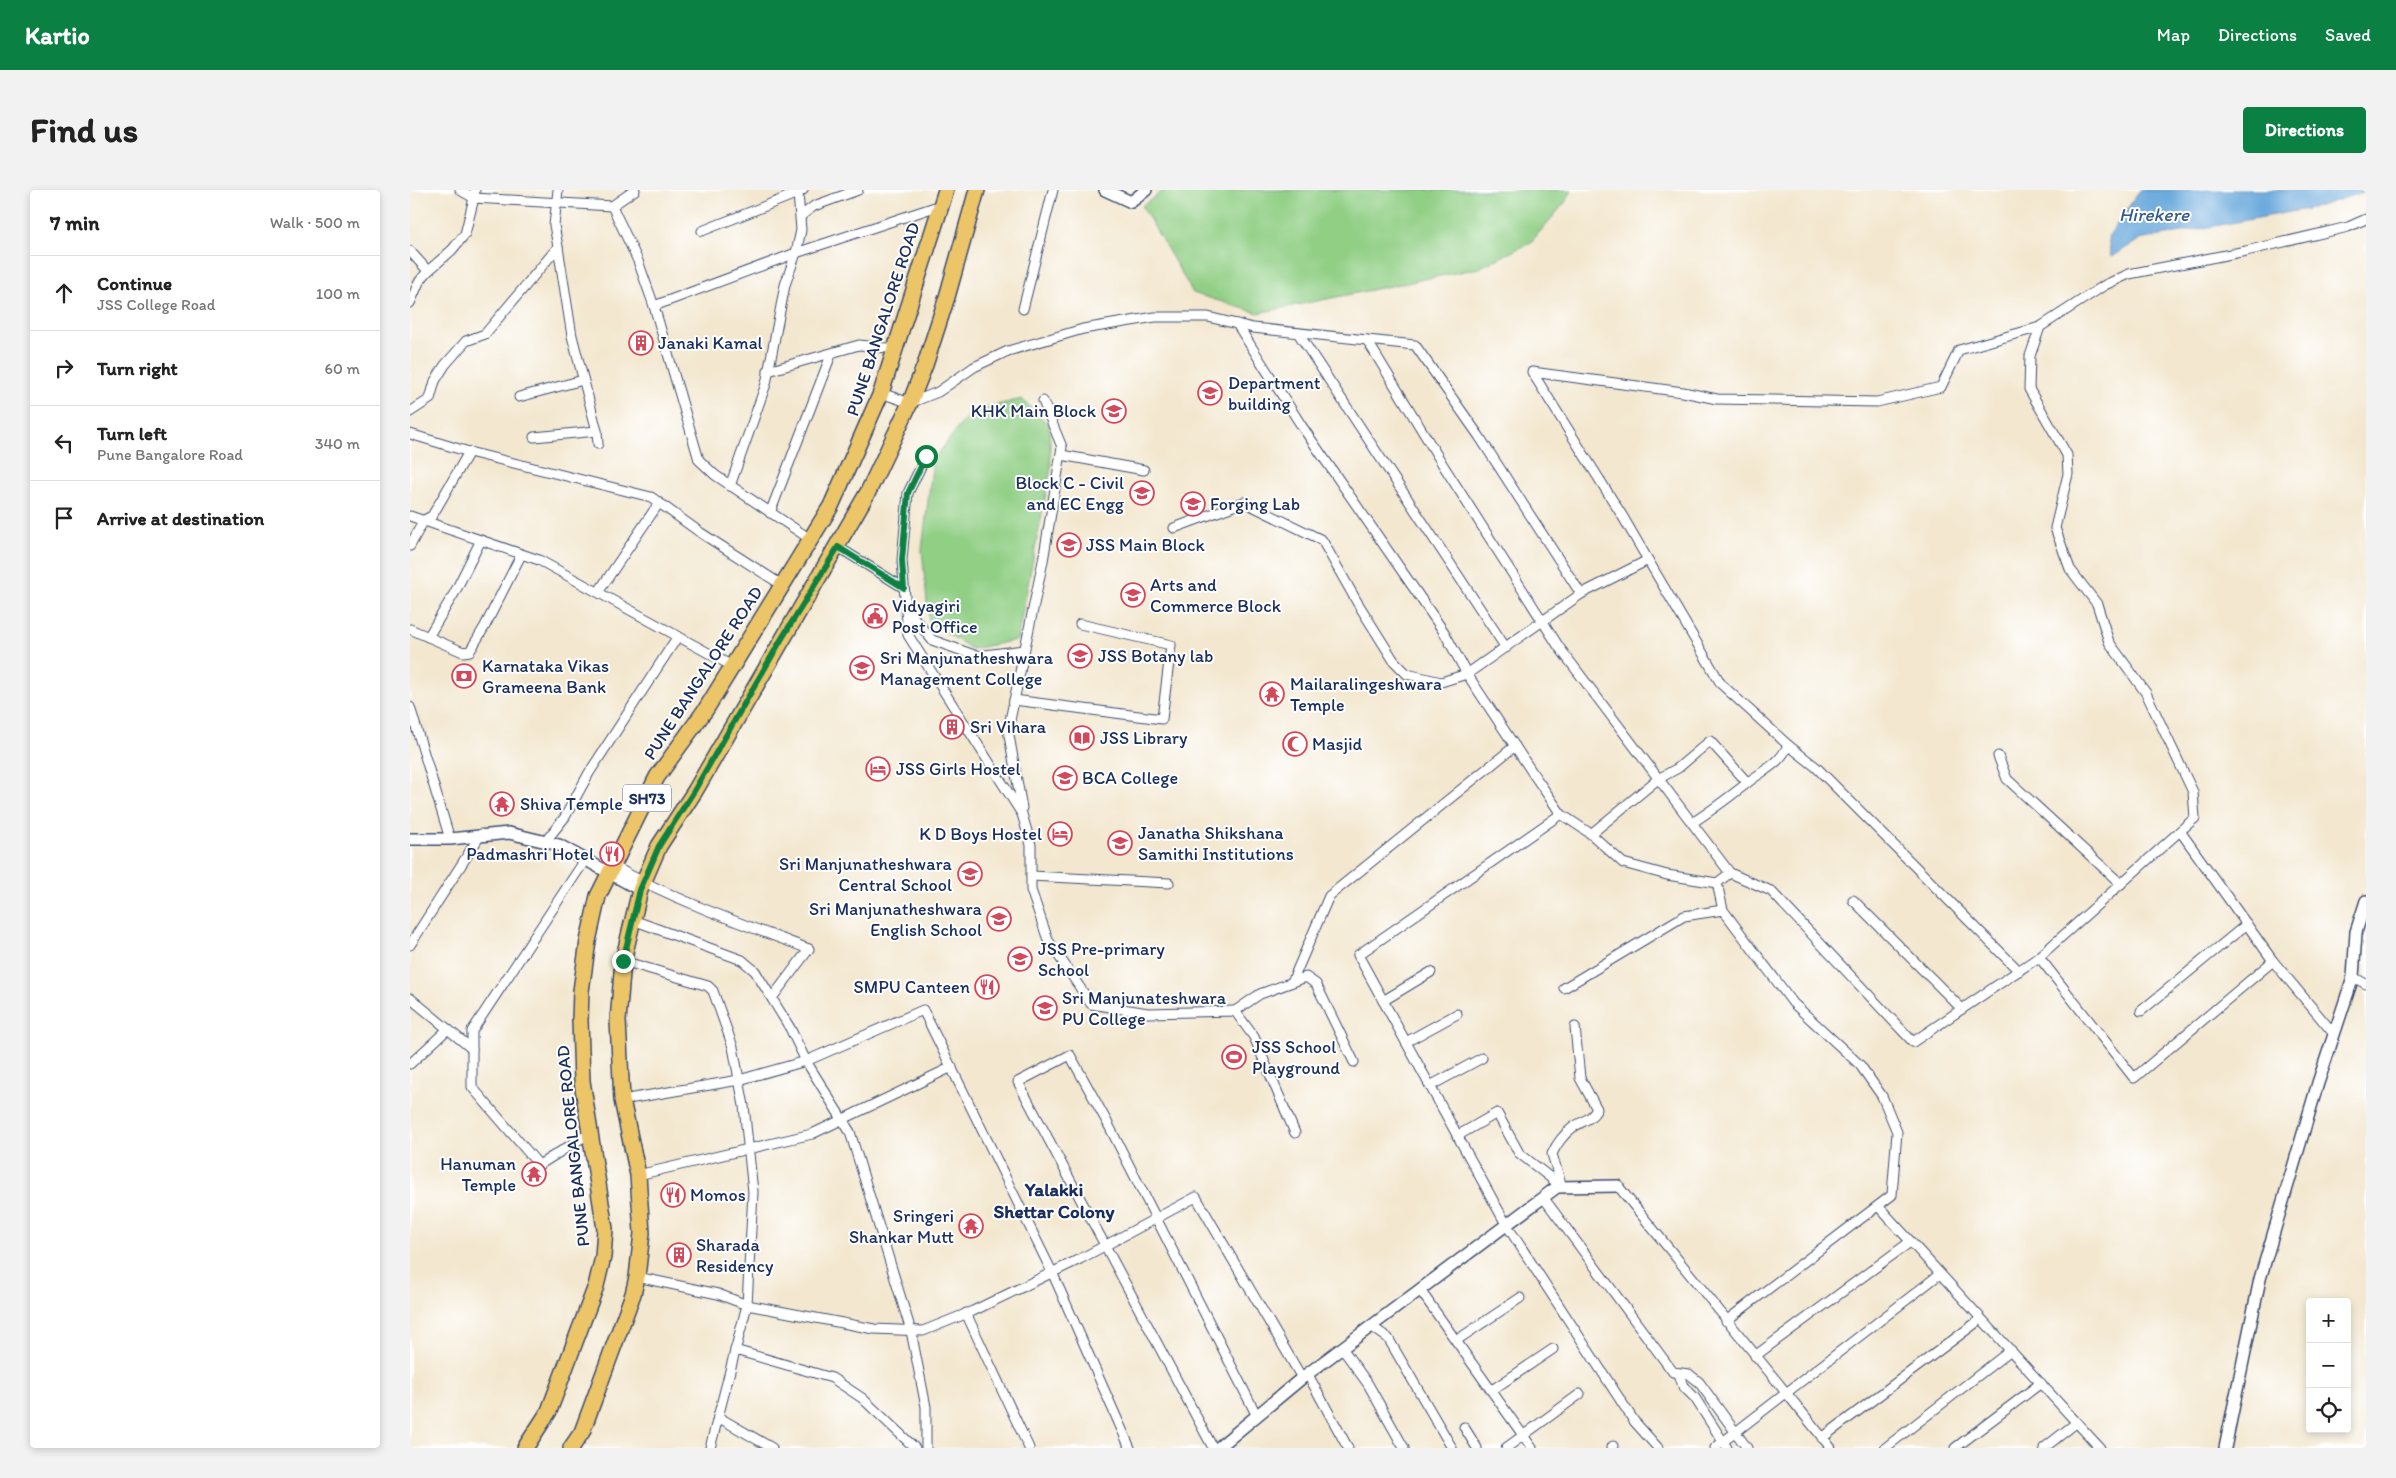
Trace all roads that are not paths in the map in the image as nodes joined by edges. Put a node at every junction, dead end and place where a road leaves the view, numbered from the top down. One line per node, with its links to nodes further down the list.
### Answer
1 (460, 190): 11 (street)
2 (558, 190): 12 (street)
3 (635, 190): 14 (street)
4 (858, 190): 15 (street)
5 (946, 190): 13 (main road, PUNE BANGALORE ROAD / SH73)
6 (977, 190): 36 (main road, SH73)
7 (1053, 190): 24 (street)
8 (1105, 190): 9 (street)
9 (1146, 190)
10 (800, 191): 15 (street); 17 (street)
11 (475, 194): 12 (street); 21 (street)
12 (557, 203): 14 (street); 18 (street)
13 (941, 205): 20 (street); 29 (main road, PUNE BANGALORE ROAD / SH73)
14 (612, 206): 23 (street)
15 (800, 216): 20 (street)
16 (2366, 218): 26 (street)
17 (702, 231)
18 (558, 247): 32 (street); 37 (street)
19 (410, 251): 21 (street)
20 (796, 254): 23 (street); 31 (street)
21 (428, 270): 22 (street)
22 (410, 303)
23 (654, 306): 46 (street)
24 (1023, 309)
25 (1237, 324): 27 (street); 36 (street); 71 (street)
26 (2040, 328): 57 (street); 82 (street)
27 (1298, 333): 28 (street); 68 (street)
28 (1367, 340): 61 (street); 63 (street)
29 (896, 349): 30 (street); 33 (main road, PUNE BANGALORE ROAD / SH73)
30 (832, 355): 31 (street); 48 (street)
31 (768, 371): 46 (street)
32 (583, 380): 34 (street); 38 (street)
33 (881, 393): 36 (street); 52 (main road, PUNE BANGALORE ROAD / SH73)
34 (519, 397)
35 (1043, 401): 43 (street)
36 (910, 403): 55 (main road, SH73)
37 (410, 412)
38 (597, 431): 40 (street); 41 (street)
39 (410, 434): 42 (street)
40 (534, 437)
41 (598, 444)
42 (469, 452): 47 (street); 50 (street)
43 (1061, 455): 45 (street); 69 (street)
44 (926, 456): 59 (street)
45 (1144, 470)
46 (730, 486): 48 (street)
47 (660, 503): 58 (street); 60 (street)
48 (770, 512): 52 (street)
49 (410, 516): 50 (street)
50 (424, 520): 53 (street); 54 (street)
51 (1174, 528): 71 (street)
52 (810, 539): 58 (main road, PUNE BANGALORE ROAD / SH73)
53 (481, 540): 56 (street); 67 (street)
54 (410, 546)
55 (838, 547): 59 (street); 95 (main road, SH73)
56 (521, 555): 60 (street); 67 (street)
57 (1648, 560): 61 (street); 74 (street)
58 (782, 585): 70 (main road, PUNE BANGALORE ROAD / SH73)
59 (904, 588): 62 (street)
60 (600, 592): 66 (street)
61 (1581, 594): 63 (street)
62 (906, 609): 69 (street); 79 (street)
63 (1543, 622): 68 (street); 77 (street)
64 (1080, 624): 72 (street)
65 (410, 629): 67 (street)
66 (678, 636): 70 (street); 87 (street)
67 (428, 637)
68 (1506, 648): 71 (street)
69 (1024, 650): 72 (street)
70 (732, 666): 89 (main road, PUNE BANGALORE ROAD / SH73)
71 (1467, 674): 75 (street)
72 (1014, 700): 79 (street)
73 (410, 707): 86 (street)
74 (1788, 745): 78 (street); 105 (street)
75 (1515, 746): 80 (street); 108 (street)
76 (1998, 756): 94 (street)
77 (1658, 779): 78 (street); 81 (street); 84 (street)
78 (1747, 782): 81 (street)
79 (1022, 814): 91 (street)
80 (1561, 814): 84 (street); 113 (street)
81 (1692, 823): 90 (street)
82 (2180, 831): 94 (street); 100 (street)
83 (481, 834): 86 (street); 87 (street); 101 (street)
84 (1591, 834): 93 (street)
85 (410, 838): 86 (street)
86 (450, 839)
87 (545, 842): 88 (street)
88 (585, 860): 89 (street); 122 (street)
89 (611, 870): 95 (street); 132 (main road, PUNE BANGALORE ROAD / SH73)
90 (1730, 873): 93 (street); 114 (street)
91 (1031, 876): 92 (street); 115 (street)
92 (1169, 883)
93 (1717, 883): 98 (street)
94 (2121, 884): 102 (street)
95 (642, 887): 99 (main road, SH73); 112 (street)
96 (1853, 900): 114 (street)
97 (2366, 902): 107 (street)
98 (1723, 910): 110 (street); 140 (street)
99 (633, 920): 103 (main road, SH73); 112 (street)
100 (2247, 924): 104 (street); 116 (street)
101 (410, 945)
102 (2039, 957): 104 (street); 105 (street)
103 (623, 961): 128 (street); 130 (main road, SH73)
104 (2273, 961): 120 (street)
105 (2019, 971): 114 (street)
106 (1431, 972): 113 (street)
107 (2353, 977): 109 (street); 120 (street)
108 (1292, 982): 115 (street); 125 (street)
109 (2366, 984)
110 (1564, 988)
111 (410, 998): 119 (street)
112 (772, 998): 124 (street)
113 (1383, 1001): 121 (street)
114 (1962, 1009)
115 (1235, 1011): 133 (street)
116 (2141, 1011)
117 (1457, 1014): 121 (street)
118 (1575, 1027): 138 (street)
119 (448, 1029): 122 (street); 126 (street)
120 (2334, 1034): 199 (street)
121 (1406, 1042): 129 (street)
122 (472, 1049): 132 (street)
123 (1482, 1058): 129 (street)
124 (806, 1061): 127 (street); 128 (street); 131 (street)
125 (1354, 1062)
126 (410, 1064)
127 (952, 1067): 131 (street); 145 (street)
128 (740, 1080): 130 (street); 135 (street)
129 (1430, 1086): 134 (street)
130 (622, 1100): 136 (main road, SH73)
131 (842, 1118): 135 (street); 155 (street)
132 (590, 1132): 176 (main road, PUNE BANGALORE ROAD / SH73)
133 (1295, 1133)
134 (1458, 1136): 138 (street); 142 (street)
135 (749, 1150): 136 (street); 150 (street)
136 (638, 1175): 147 (main road, SH73)
137 (1618, 1186): 138 (street); 153 (street)
138 (1562, 1187): 139 (street)
139 (1544, 1197): 142 (street); 162 (street)
140 (1878, 1206): 143 (street); 153 (street)
141 (1156, 1217): 144 (street); 144 (street); 163 (street); 168 (street)
142 (1506, 1224): 148 (street); 192 (street)
143 (1910, 1242): 146 (street); 161 (street)
144 (1107, 1245): 145 (street); 184 (street)
145 (1052, 1272): 151 (street); 183 (street)
146 (1940, 1274): 152 (street); 167 (street)
147 (637, 1277): 150 (street); 177 (main road, SH73)
148 (1420, 1290): 154 (street); 156 (street)
149 (1520, 1298): 156 (street)
150 (747, 1305): 155 (street); 159 (street)
151 (966, 1313): 155 (street); 182 (street)
152 (1981, 1319): 160 (street); 174 (street)
153 (1726, 1321): 161 (street)
154 (1371, 1326): 157 (street); 188 (street)
155 (911, 1331): 181 (street)
156 (1458, 1340): 165 (street)
157 (1342, 1348): 163 (street); 187 (street)
158 (1553, 1349): 165 (street)
159 (735, 1350): 169 (street); 180 (street)
160 (2011, 1350): 164 (street); 195 (street)
161 (1755, 1356): 167 (street)
162 (1679, 1374): 172 (street); 175 (street)
163 (1304, 1375): 168 (street); 186 (street)
164 (2041, 1383): 170 (street); 196 (street)
165 (1492, 1390): 173 (street)
166 (1580, 1394): 173 (street)
167 (1785, 1394): 172 (street); 174 (street)
168 (1256, 1416): 185 (street)
169 (718, 1417): 178 (street); 179 (street)
170 (2076, 1423): 197 (street); 198 (street)
171 (1464, 1427): 189 (street)
172 (1734, 1433): 175 (street); 193 (street)
173 (1524, 1436): 190 (street); 191 (street)
174 (1822, 1438): 194 (street)
175 (1722, 1446)
176 (525, 1448)
177 (571, 1448)
178 (710, 1448)
179 (772, 1448)
180 (915, 1448)
181 (926, 1448)
182 (1029, 1448)
183 (1130, 1448)
184 (1213, 1448)
185 (1218, 1448)
186 (1348, 1448)
187 (1404, 1448)
188 (1452, 1448)
189 (1477, 1448)
190 (1506, 1448)
191 (1532, 1448)
192 (1658, 1448)
193 (1747, 1448)
194 (1831, 1448)
195 (1885, 1448)
196 (1955, 1448)
197 (2044, 1448)
198 (2100, 1448)
199 (2225, 1448)

